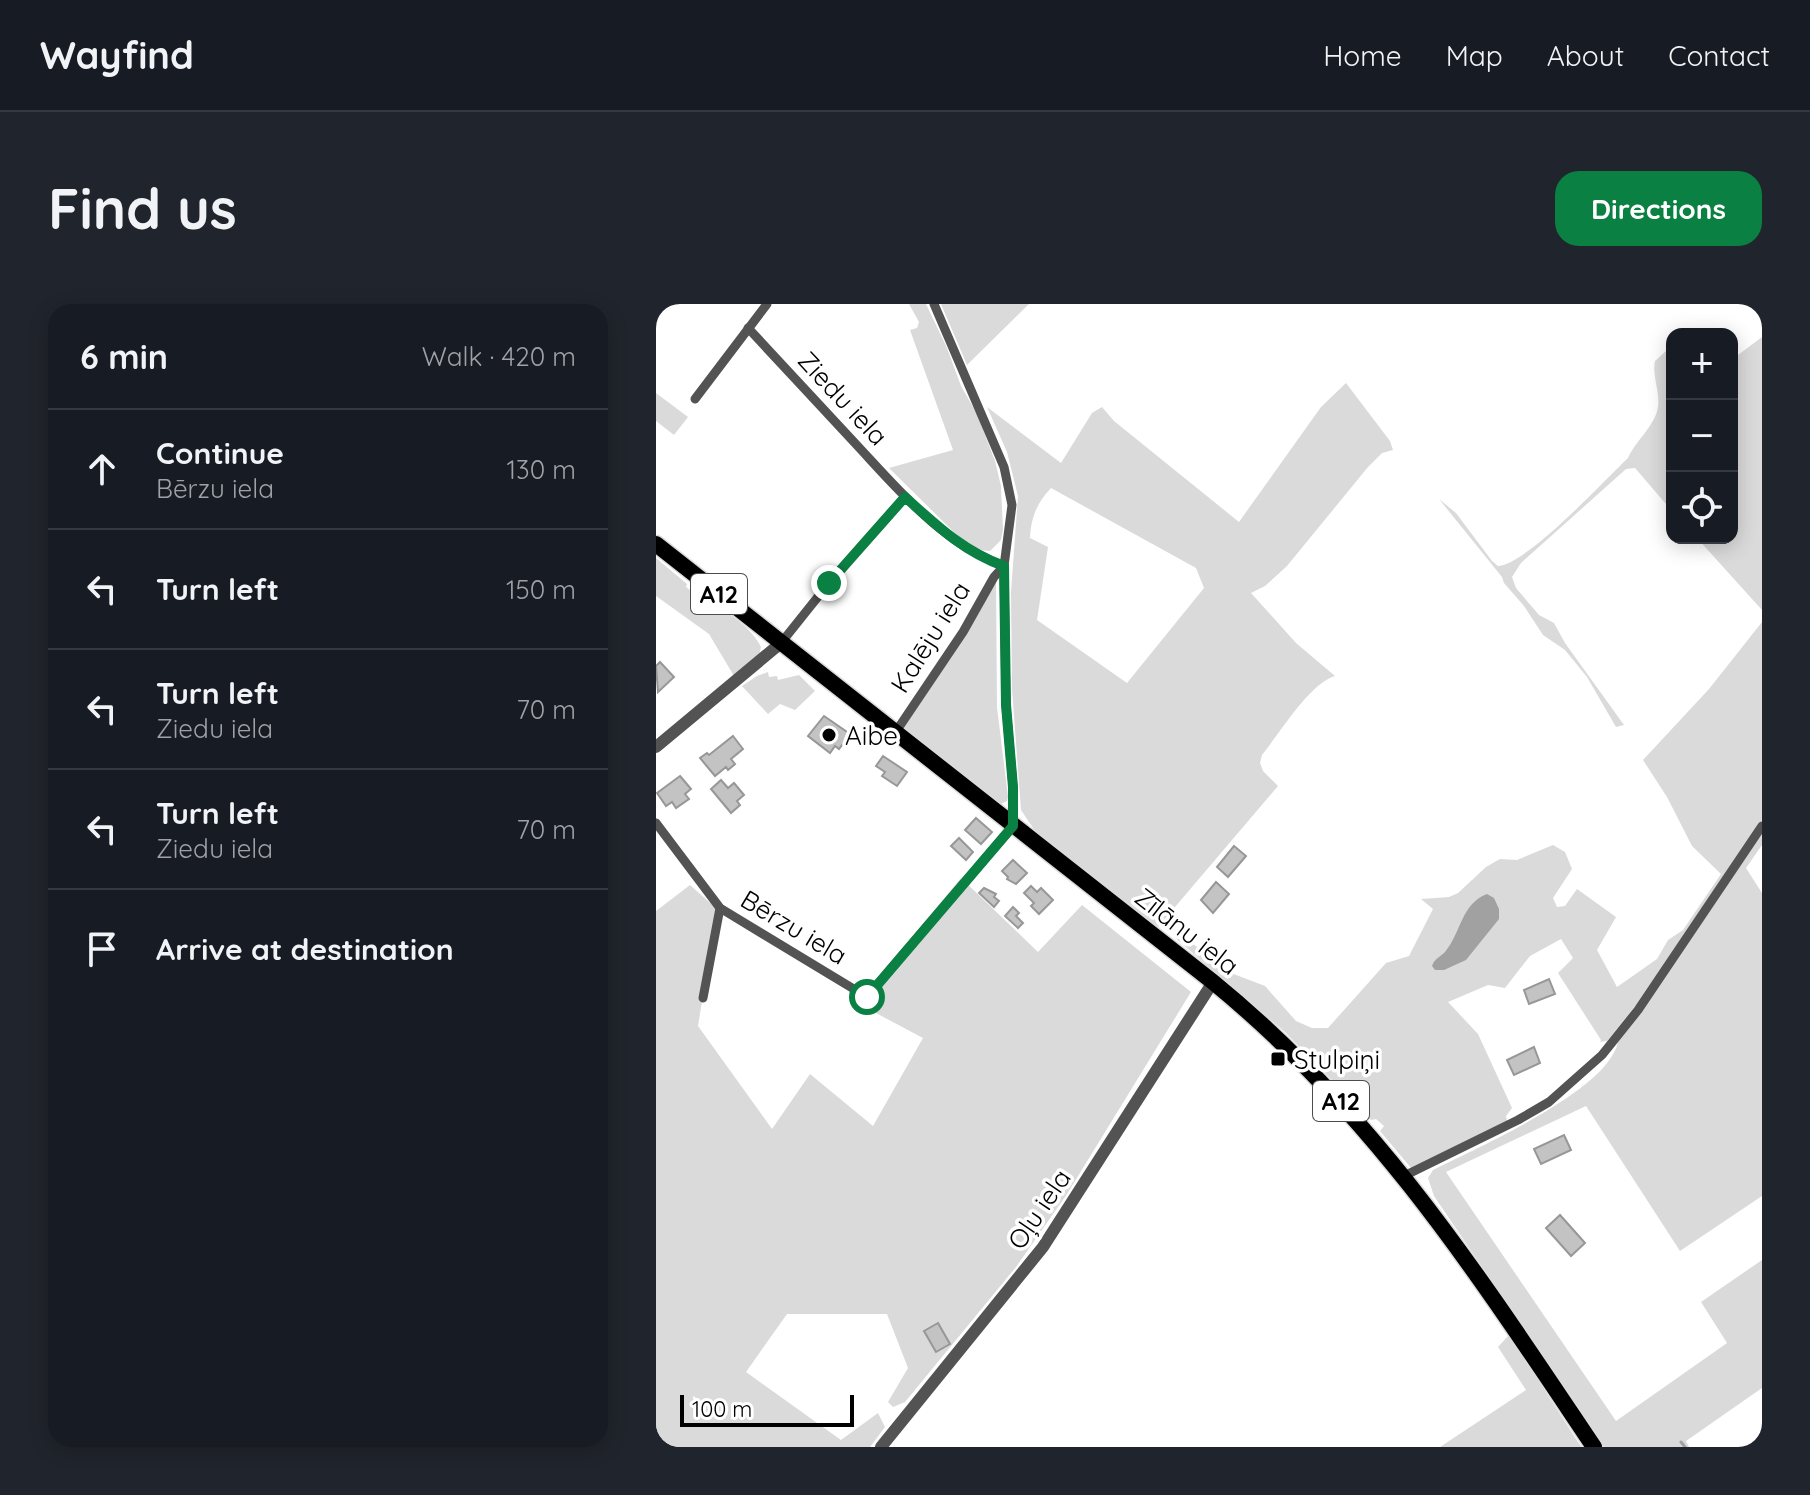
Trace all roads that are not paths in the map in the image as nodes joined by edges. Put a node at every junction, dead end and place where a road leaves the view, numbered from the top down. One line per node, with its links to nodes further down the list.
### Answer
1 (767, 304): 3 (street)
2 (934, 304): 7 (street)
3 (748, 328): 4 (street); 5 (street, Ziedu iela)
4 (695, 399)
5 (905, 497): 7 (street, Ziedu iela); 8 (street)
6 (656, 544): 8 (highway, Zīlānu iela / A12)
7 (1004, 566): 9 (street, Kalēju iela); 12 (street)
8 (781, 643): 9 (highway, Zīlānu iela / A12); 10 (street)
9 (895, 733): 12 (highway, Zīlānu iela / A12)
10 (656, 747)
11 (656, 823): 14 (street, Bērzu iela)
12 (1013, 826): 14 (street, Bērzu iela); 15 (highway, Zīlānu iela / A12)
13 (1762, 826): 17 (street)
14 (720, 908): 16 (street)
15 (1213, 982): 17 (highway, Zīlānu iela / A12); 18 (street, Oļu iela)
16 (703, 998)
17 (1404, 1176): 19 (highway, Zīlānu iela / A12)
18 (881, 1447)
19 (1594, 1447)

